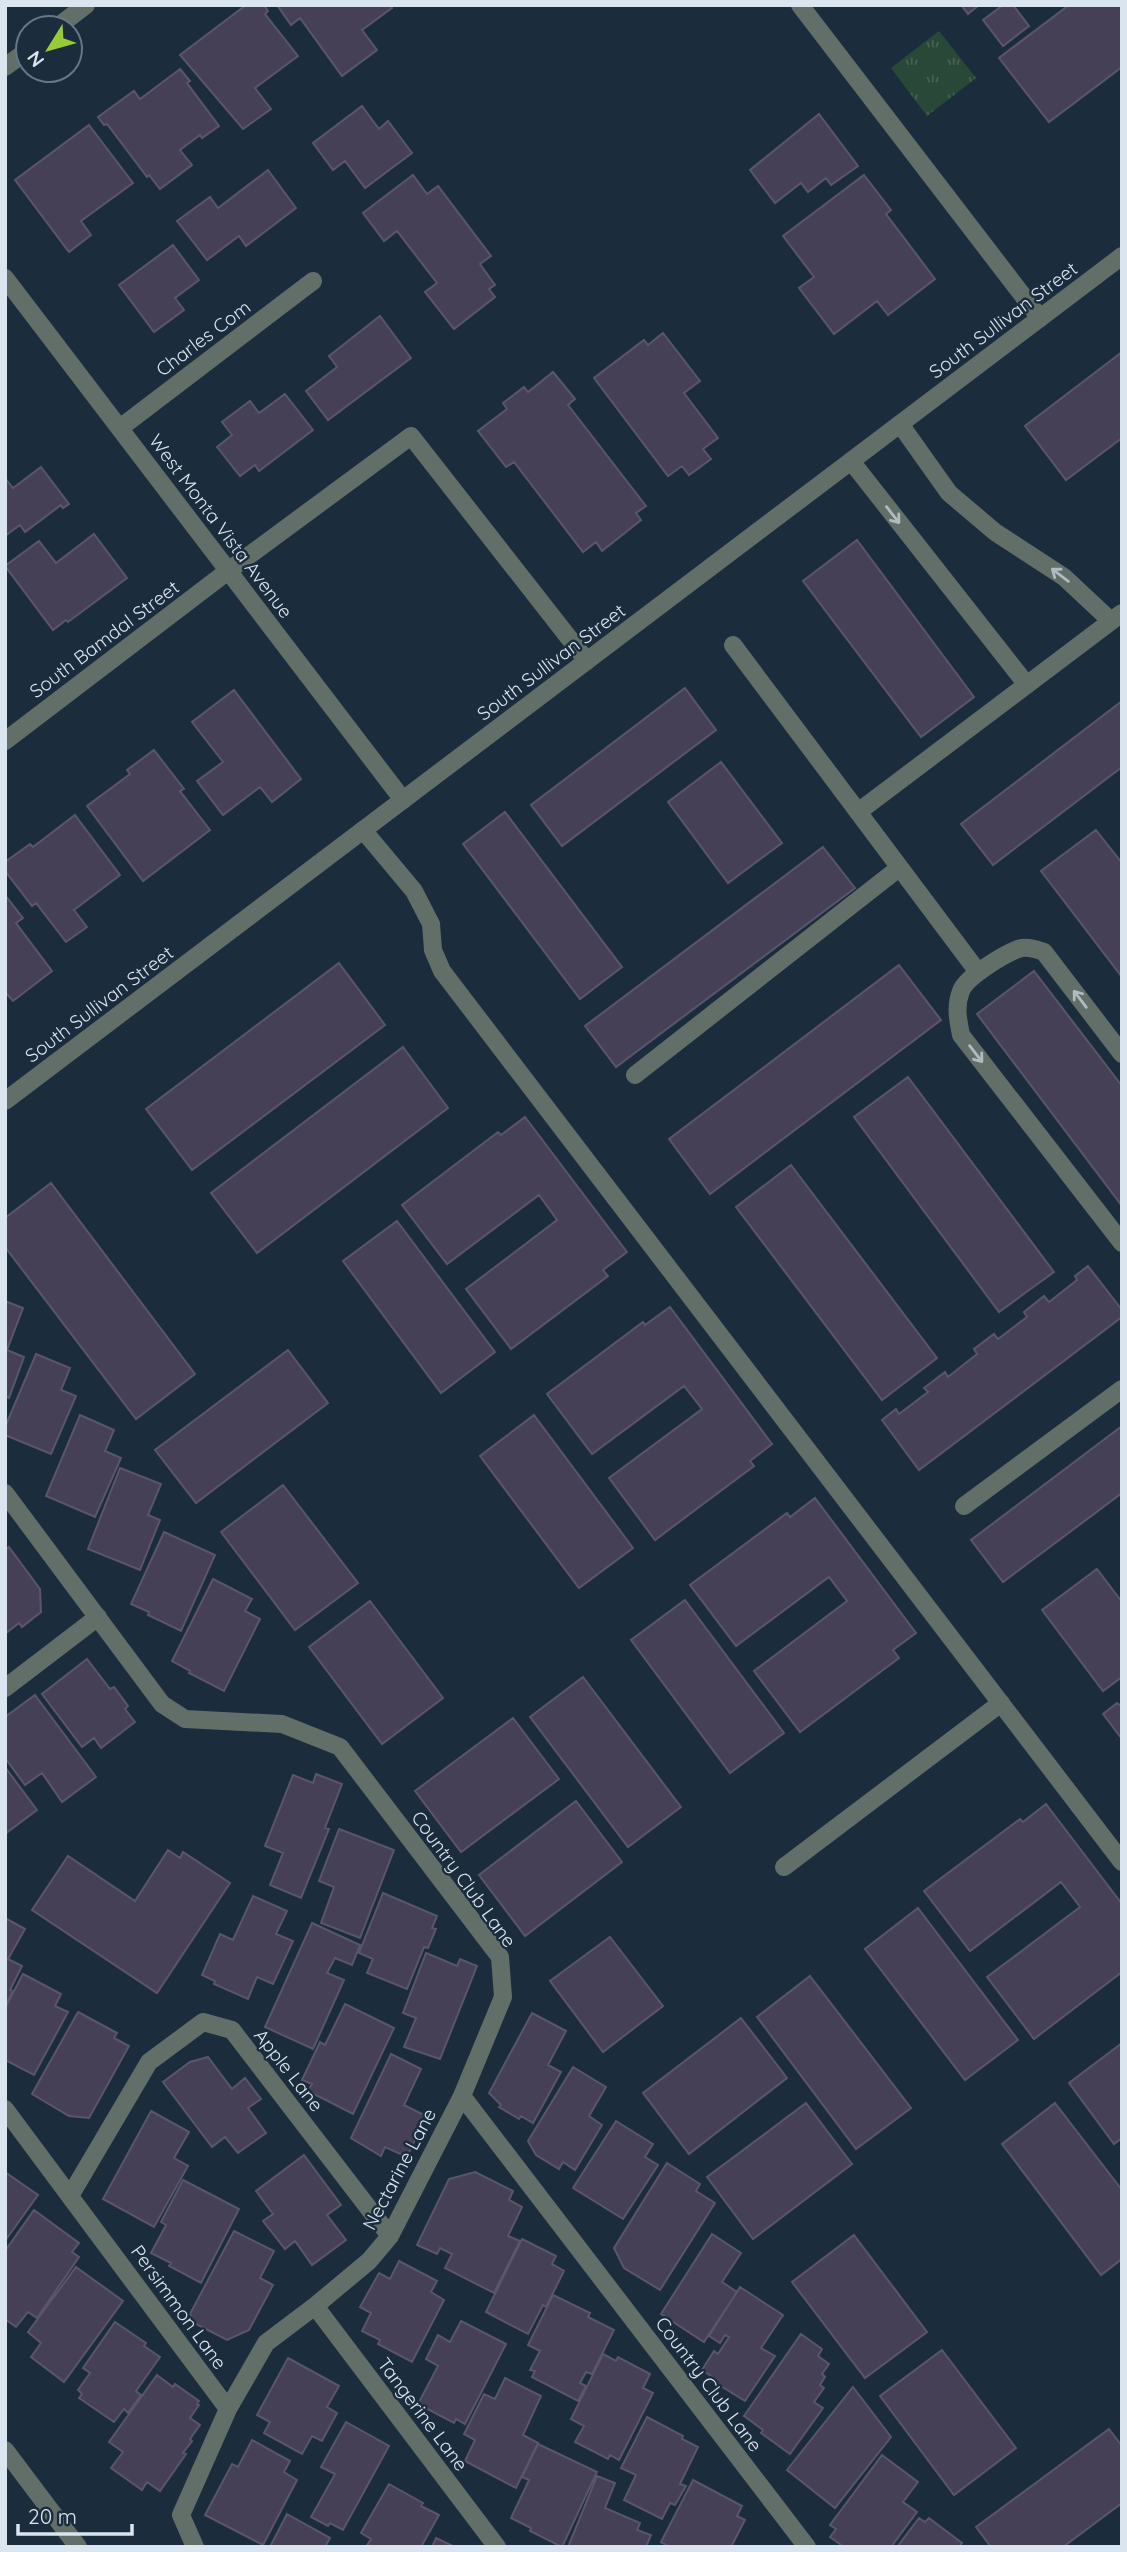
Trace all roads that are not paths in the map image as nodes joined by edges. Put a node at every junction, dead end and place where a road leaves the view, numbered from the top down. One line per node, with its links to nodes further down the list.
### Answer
1 (808, 8): 5 (street)
2 (1122, 256): 5 (street, South Sullivan Street)
3 (5, 278): 7 (street, West Monta Vista Avenue)
4 (313, 281): 7 (street, Charles Com)
5 (1040, 318): 6 (street, South Sullivan Street)
6 (900, 424): 8 (street, South Sullivan Street); 10 (street, one-way to 6)
7 (120, 428): 9 (street, West Monta Vista Avenue)
8 (851, 461): 12 (street, South Sullivan Street); 13 (street, one-way to 13)
9 (228, 571): 12 (street, South Bamdal Street); 14 (street, South Bamdal Street); 15 (street, West Monta Vista Avenue)
10 (1116, 617): 13 (street)
11 (733, 645): 16 (street)
12 (587, 661): 15 (street, South Sullivan Street)
13 (1027, 685): 16 (street)
14 (5, 741)
15 (403, 800): 17 (street, South Sullivan Street)
16 (858, 811): 18 (street)
17 (363, 830): 22 (street, South Sullivan Street); 29 (street)
18 (899, 867): 19 (street); 21 (street)
19 (978, 972): 20 (street, one-way to 19); 23 (street, one-way to 23)
20 (1122, 1054)
21 (635, 1075)
22 (5, 1101)
23 (1122, 1243)
24 (1122, 1389): 26 (street)
25 (5, 1493): 27 (street, Country Club Lane)
26 (964, 1506)
27 (98, 1616): 28 (street); 32 (street, Country Club Lane)
28 (5, 1688)
29 (1001, 1703): 30 (street); 31 (street)
30 (1122, 1862)
31 (784, 1867)
32 (463, 2096): 35 (street, Nectarine Lane); 42 (street, Country Club Lane)
33 (5, 2109): 34 (street, Persimmon Lane)
34 (70, 2196): 35 (street, Apple Lane); 37 (street, Persimmon Lane)
35 (390, 2236): 36 (street, Nectarine Lane)
36 (315, 2306): 37 (street, Nectarine Lane); 41 (street, Tangerine Lane)
37 (228, 2409): 40 (street)
38 (5, 2450): 39 (street)
39 (78, 2547)
40 (195, 2547)
41 (497, 2547)
42 (807, 2547)

